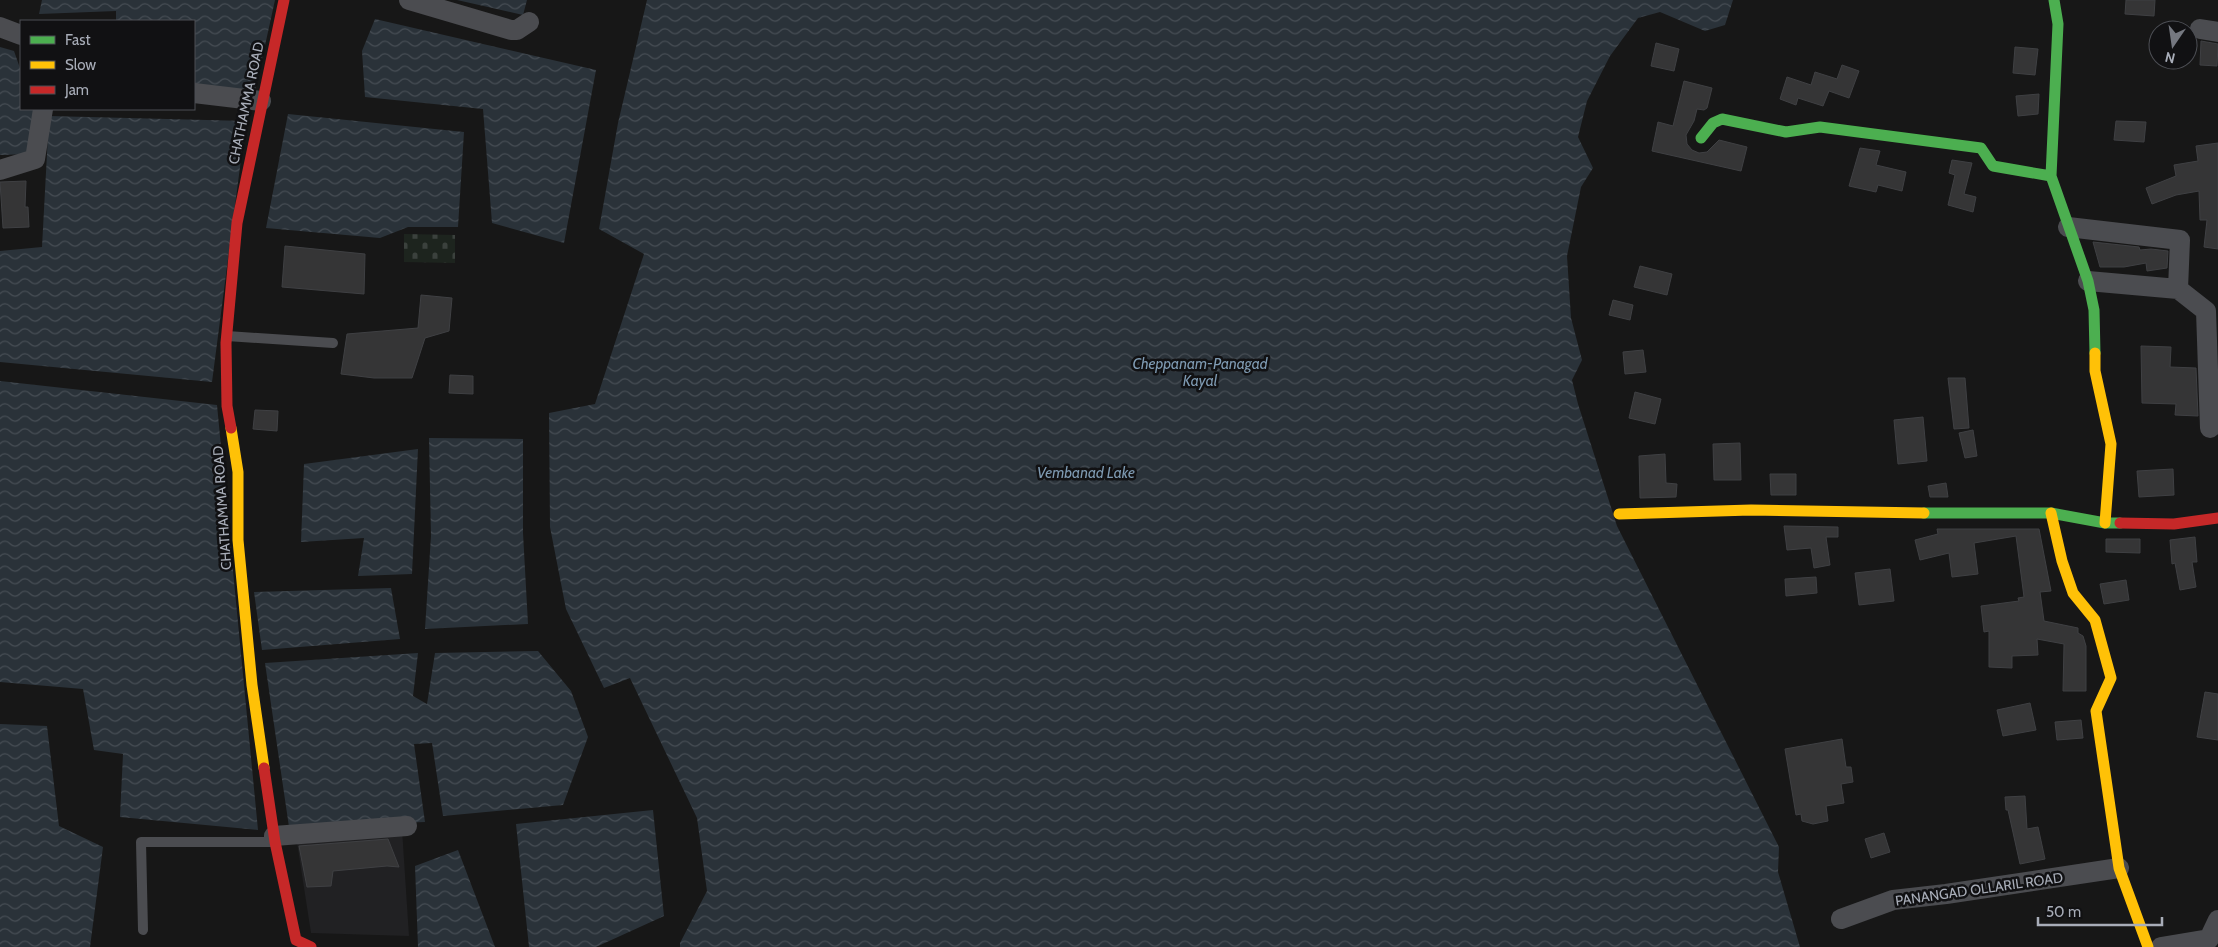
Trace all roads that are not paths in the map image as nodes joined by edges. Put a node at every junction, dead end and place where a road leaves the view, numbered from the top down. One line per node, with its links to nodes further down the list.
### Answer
1 (284, 0): 8 (street, CHATHAMMA ROAD)
2 (409, 0): 4 (street)
3 (2054, 0): 12 (street)
4 (529, 22)
5 (0, 27): 6 (street)
6 (20, 35)
7 (195, 93): 8 (street)
8 (261, 101): 16 (street, CHATHAMMA ROAD)
9 (43, 110): 11 (street)
10 (1701, 138): 12 (street)
11 (0, 170)
12 (2051, 176): 13 (street)
13 (2068, 227): 14 (street); 15 (street)
14 (2088, 281): 15 (street); 22 (street)
15 (2178, 289): 18 (street)
16 (226, 336): 17 (lane); 24 (street, CHATHAMMA ROAD)
17 (334, 344)
18 (2210, 428)
19 (2051, 513): 20 (street); 22 (street); 25 (street)
20 (1619, 514)
21 (2218, 518): 22 (street)
22 (2105, 523)
23 (407, 826): 24 (street)
24 (274, 839): 28 (lane); 29 (street, CHATHAMMA ROAD)
25 (2118, 868): 26 (street, PANANGAD OLLARIL ROAD); 30 (street)
26 (1841, 919)
27 (2218, 920): 31 (street)
28 (143, 930)
29 (311, 947)
30 (2148, 947)
31 (2161, 947)

